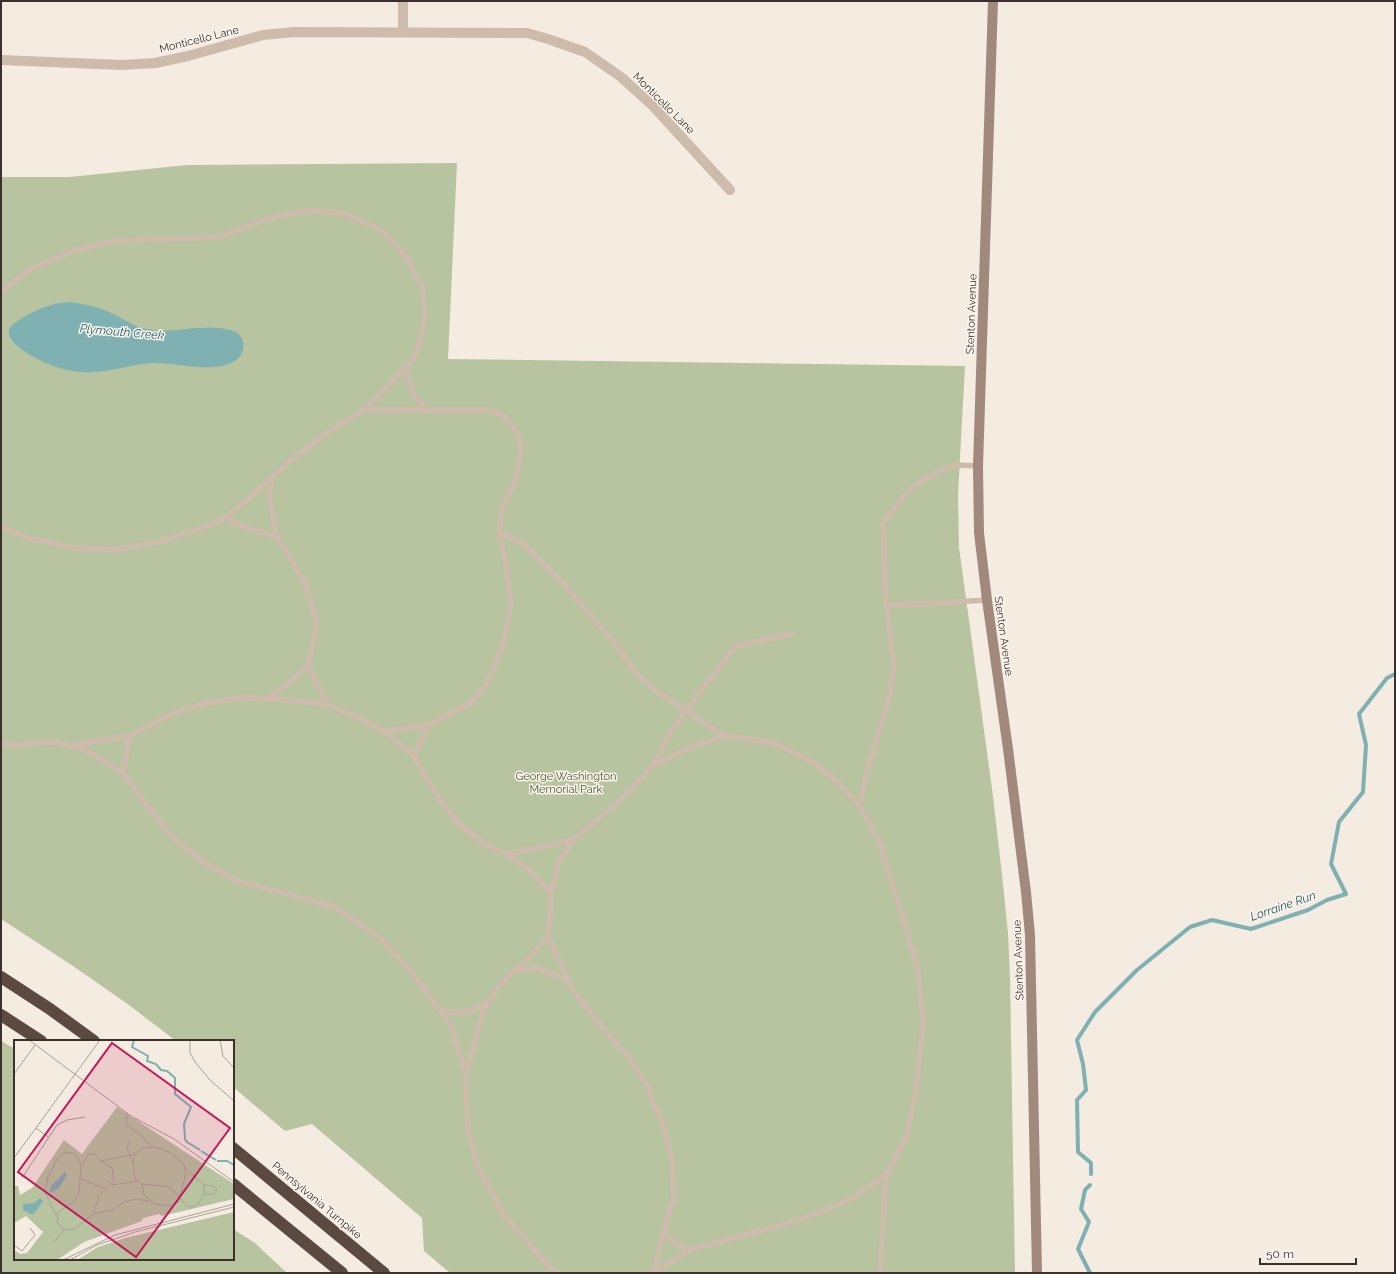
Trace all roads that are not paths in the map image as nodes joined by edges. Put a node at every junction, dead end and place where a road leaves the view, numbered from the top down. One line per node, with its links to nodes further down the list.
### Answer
1 (403, 1): 3 (street)
2 (993, 1): 10 (main road, Stenton Avenue)
3 (403, 32): 4 (street, Monticello Lane); 5 (street, Monticello Lane)
4 (1, 60)
5 (730, 190)
6 (1, 292): 7 (lane)
7 (405, 368): 8 (lane); 9 (lane)
8 (364, 410): 9 (lane); 11 (lane)
9 (427, 411): 14 (lane)
10 (978, 466): 16 (main road, Stenton Avenue); 17 (lane)
11 (272, 478): 12 (lane); 15 (lane)
12 (224, 518): 13 (lane); 15 (lane)
13 (1, 527)
14 (499, 532): 22 (lane); 23 (lane)
15 (277, 537): 19 (lane)
16 (987, 600): 17 (lane); 56 (main road, Stenton Avenue)
17 (886, 606): 32 (lane)
18 (791, 634): 22 (lane)
19 (308, 666): 20 (lane); 21 (lane)
20 (266, 698): 21 (lane); 25 (lane)
21 (328, 706): 24 (lane)
22 (686, 710): 26 (lane); 30 (lane)
23 (428, 726): 24 (lane); 29 (lane)
24 (384, 731): 29 (lane)
25 (130, 736): 28 (lane); 31 (lane)
26 (724, 736): 30 (lane); 32 (lane)
27 (1, 743): 28 (lane)
28 (71, 746): 31 (lane)
29 (414, 756): 34 (lane)
30 (652, 766): 33 (lane)
31 (123, 773): 41 (lane)
32 (860, 806): 47 (lane)
33 (573, 840): 34 (lane); 35 (lane)
34 (506, 854): 35 (lane)
35 (551, 893): 36 (lane)
36 (548, 936): 37 (lane); 39 (lane)
37 (515, 970): 39 (lane); 40 (lane)
38 (1, 977): 44 (highway)
39 (568, 980): 49 (lane)
40 (487, 1004): 41 (lane); 45 (lane)
41 (440, 1011): 45 (lane)
42 (1, 1015): 43 (highway)
43 (39, 1040)
44 (93, 1040)
45 (466, 1072): 54 (lane)
46 (234, 1149): 53 (highway, Pennsylvania Turnpike)
47 (886, 1176): 50 (lane); 55 (lane)
48 (234, 1185): 52 (highway)
49 (664, 1232): 50 (lane); 51 (lane)
50 (690, 1250): 51 (lane)
51 (655, 1272)
52 (342, 1273)
53 (384, 1273)
54 (559, 1273)
55 (880, 1273)
56 (1037, 1273)

